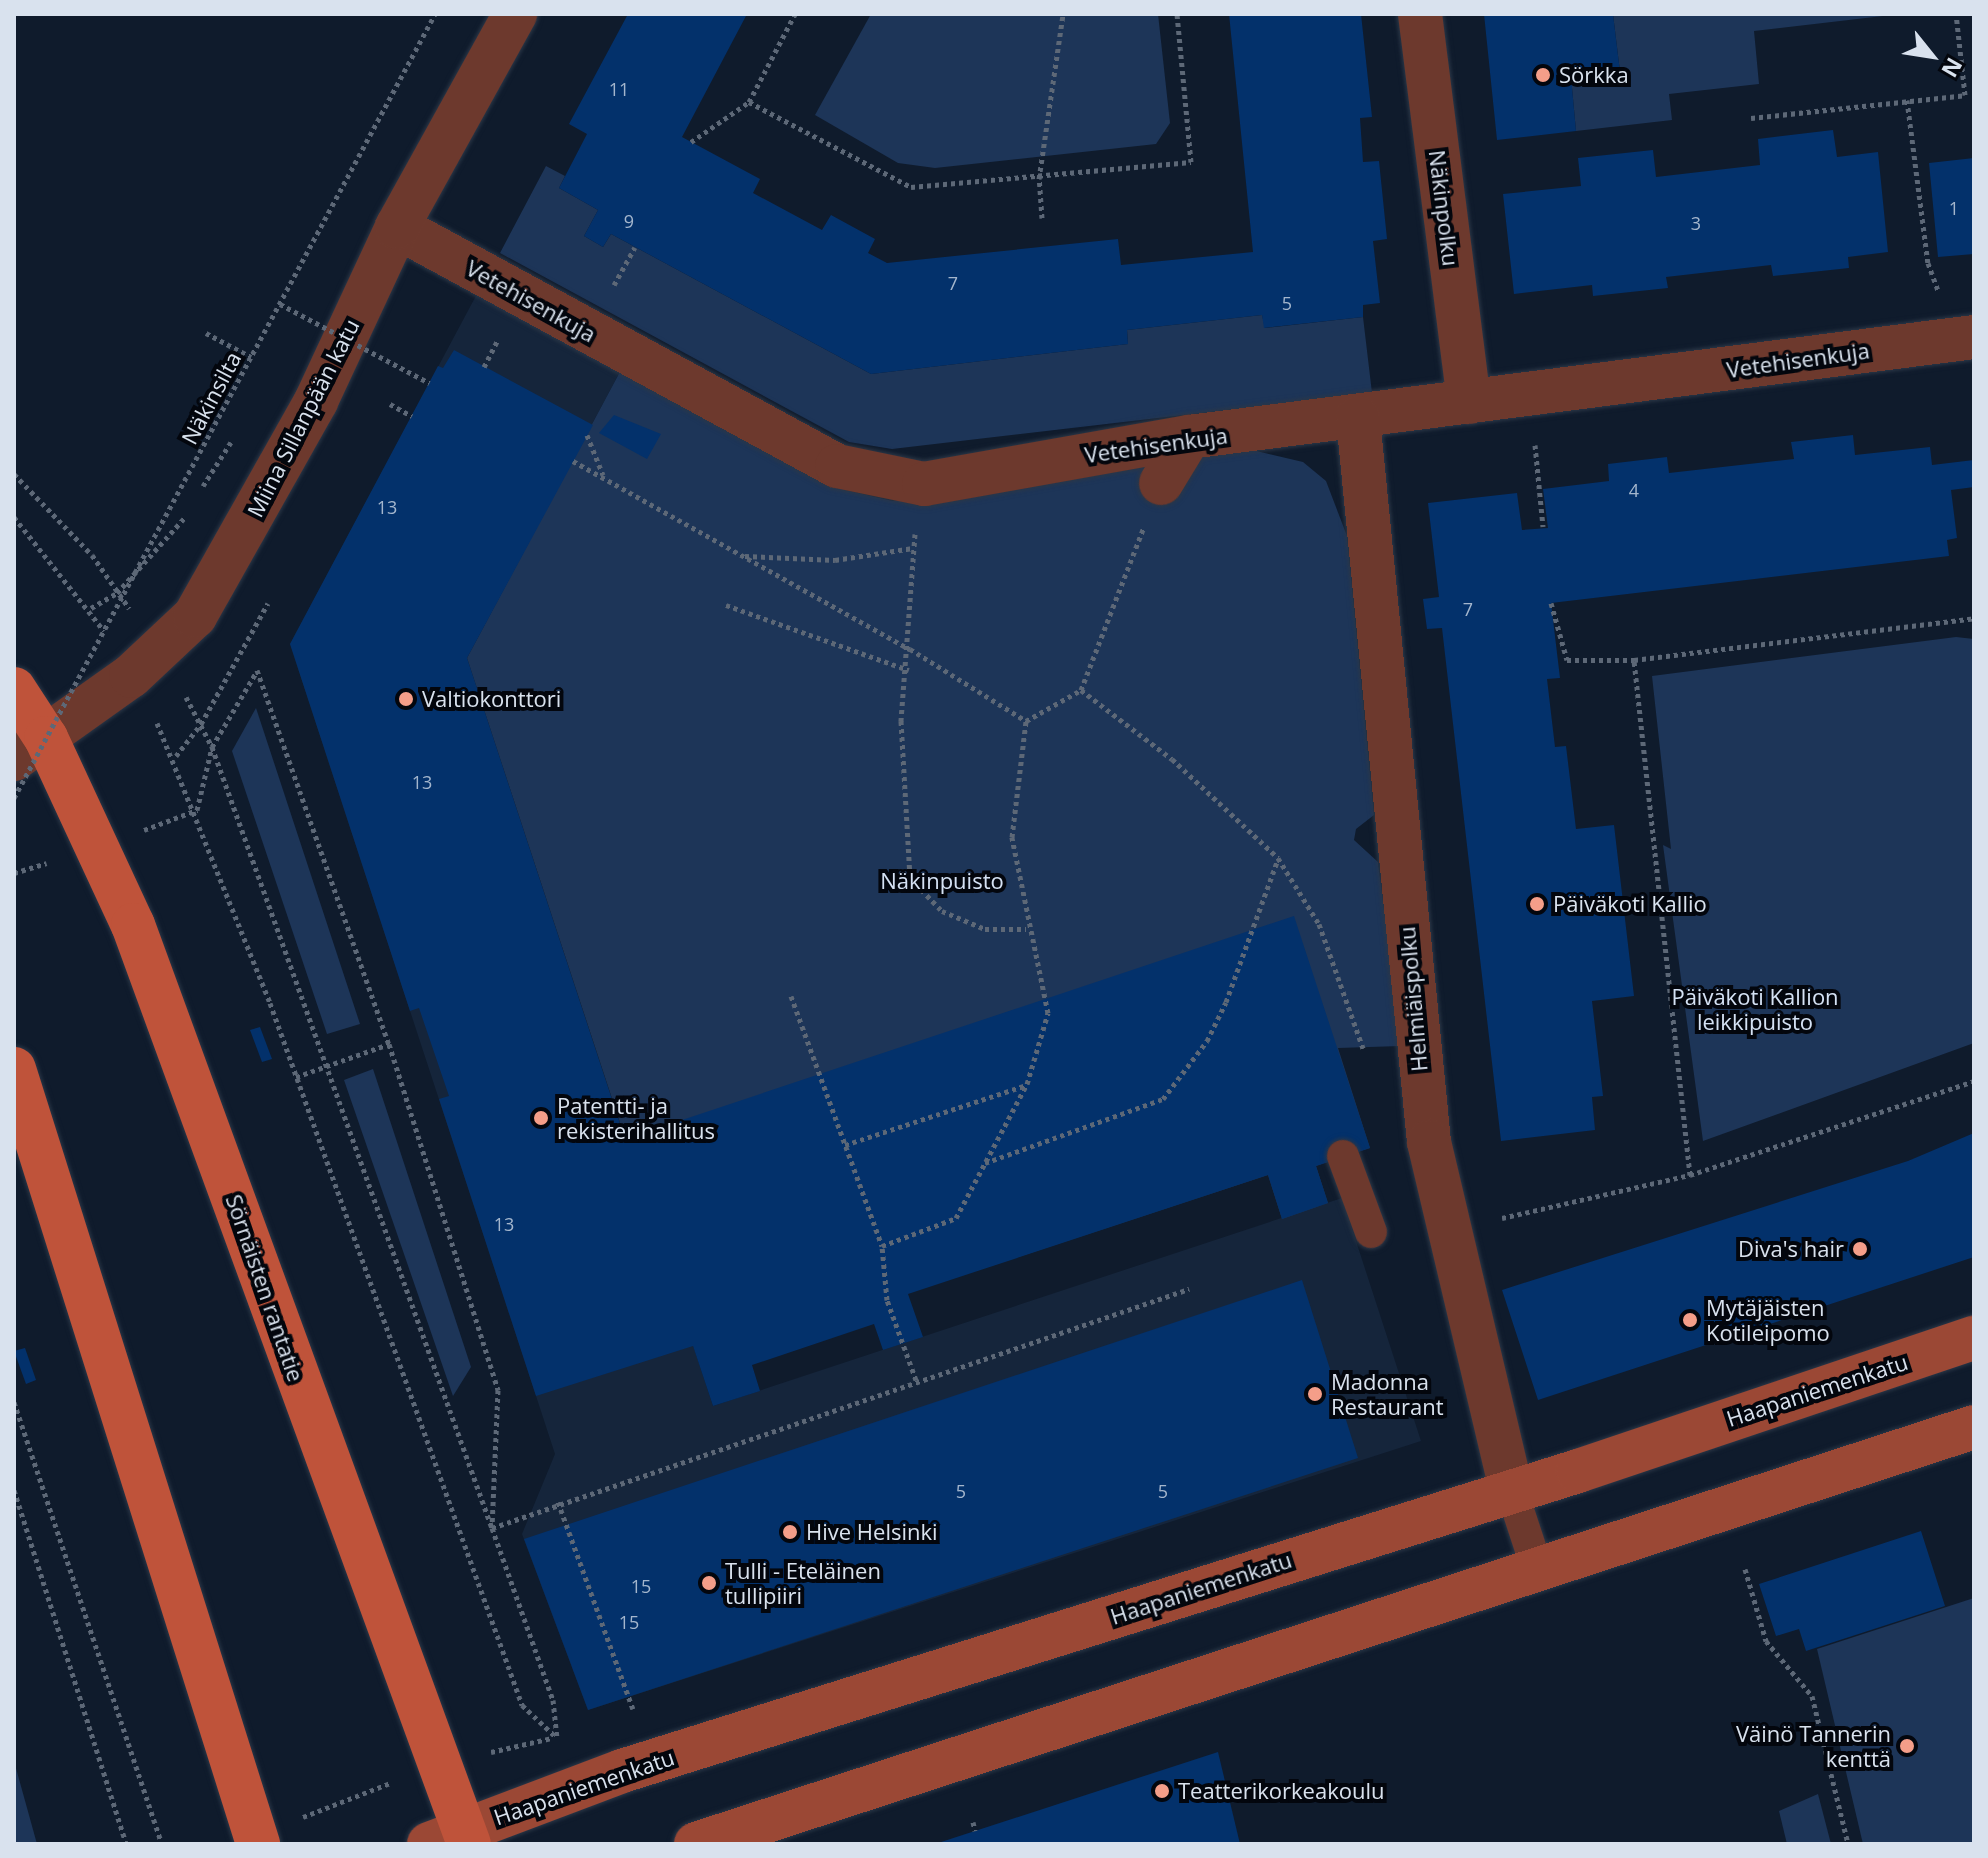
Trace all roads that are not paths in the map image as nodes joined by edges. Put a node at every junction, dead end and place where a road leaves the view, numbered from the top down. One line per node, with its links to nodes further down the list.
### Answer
1 (515, 14): 3 (street, Miina Sillanpään katu)
2 (1420, 14): 5 (street, Näkinpolku)
3 (397, 227): 7 (street, Vetehisenkuja); 10 (street, Miina Sillanpään katu)
4 (1965, 338): 5 (street, Vetehisenkuja)
5 (1469, 402): 6 (street, Vetehisenkuja)
6 (1358, 418): 7 (street, Vetehisenkuja); 16 (street, Helmiäispolku)
7 (1189, 437): 8 (street)
8 (1161, 483)
9 (14, 689): 10 (main road, Sörnäisten rantatie)
10 (30, 749): 18 (main road, Sörnäisten rantatie)
11 (14, 1069): 19 (main road)
12 (1343, 1156): 13 (lane)
13 (1371, 1232)
14 (1974, 1338): 16 (main road, Haapaniemenkatu)
15 (1974, 1427): 17 (main road)
16 (1511, 1489): 17 (lane, Helmiäispolku); 18 (main road, Haapaniemenkatu)
17 (1537, 1568): 20 (main road)
18 (454, 1839)
19 (258, 1844)
20 (696, 1844)

